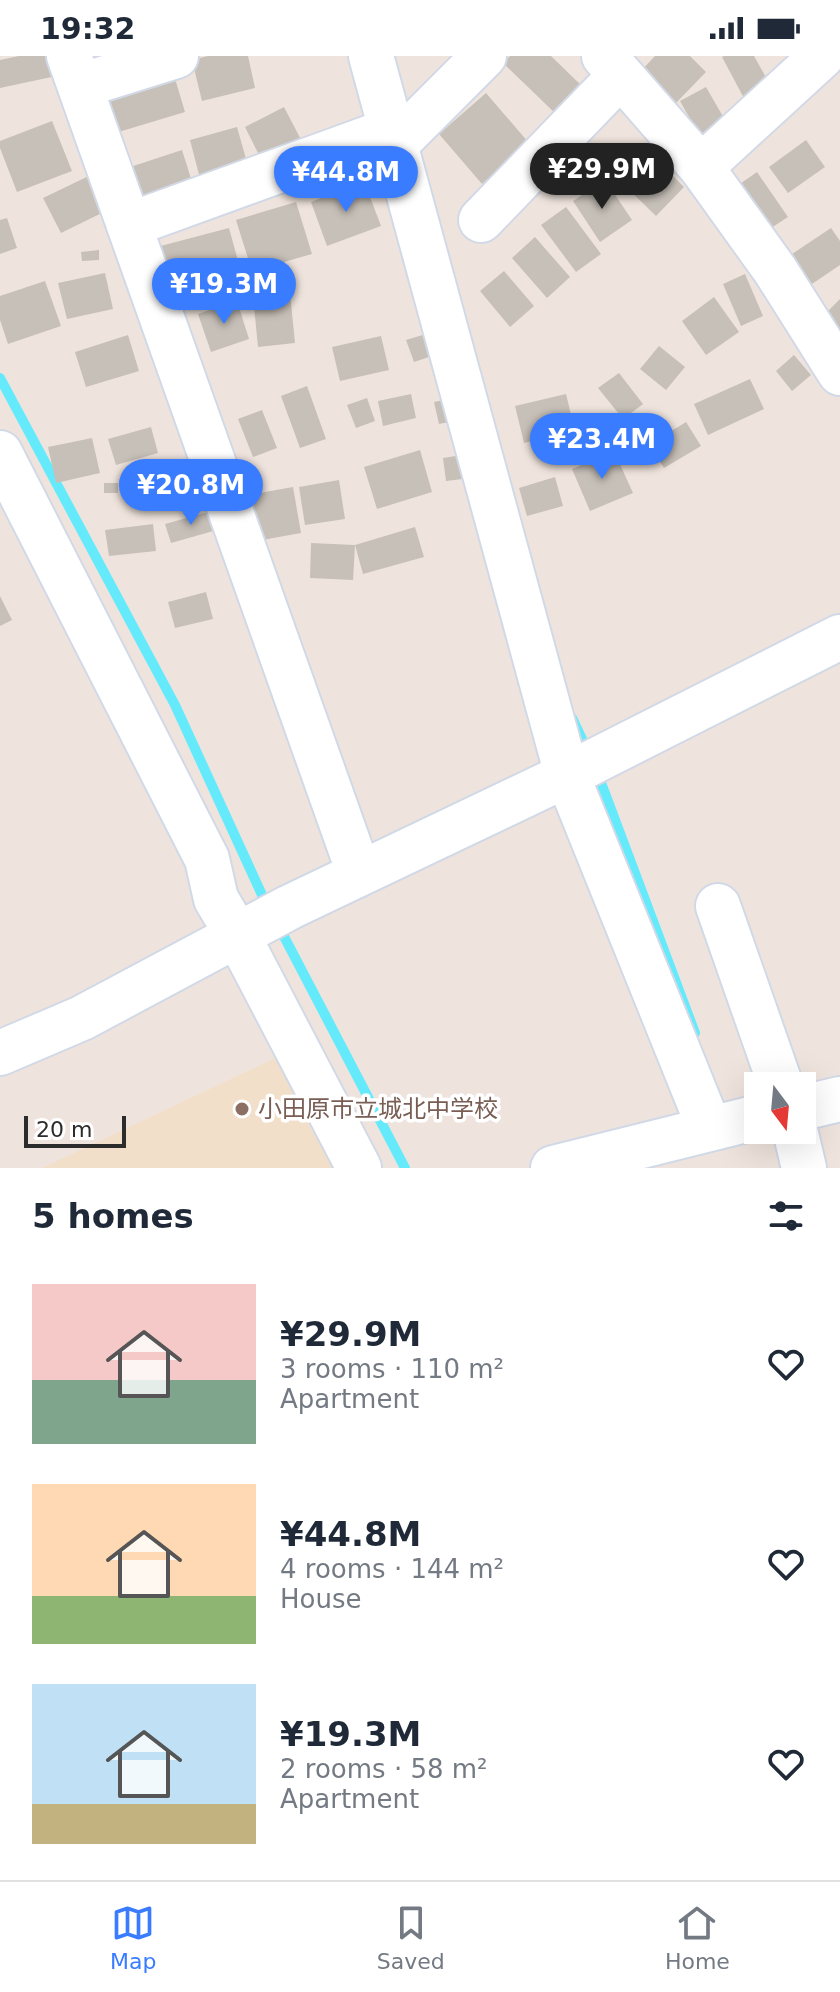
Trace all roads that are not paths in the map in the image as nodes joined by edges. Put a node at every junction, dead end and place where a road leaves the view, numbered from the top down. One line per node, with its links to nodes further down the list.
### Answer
1 (176, 56): 6 (street)
2 (371, 56): 7 (street)
3 (484, 56): 7 (street)
4 (822, 56): 8 (street)
5 (612, 66): 8 (street); 9 (street)
6 (75, 71): 10 (street)
7 (393, 138): 10 (street); 14 (street)
8 (701, 167): 11 (street)
9 (481, 220)
10 (129, 225): 15 (street)
11 (840, 373)
12 (0, 453): 17 (street)
13 (840, 637): 14 (street)
14 (567, 775): 15 (street); 23 (street)
15 (359, 873): 17 (street)
16 (718, 906): 19 (street)
17 (238, 936): 18 (street); 25 (street)
18 (0, 1053)
19 (776, 1072)
20 (840, 1099): 21 (street)
21 (816, 1105)
22 (744, 1120): 23 (street)
23 (709, 1127): 26 (street)
24 (798, 1144): 27 (street)
25 (359, 1168)
26 (553, 1168)
27 (804, 1168)

